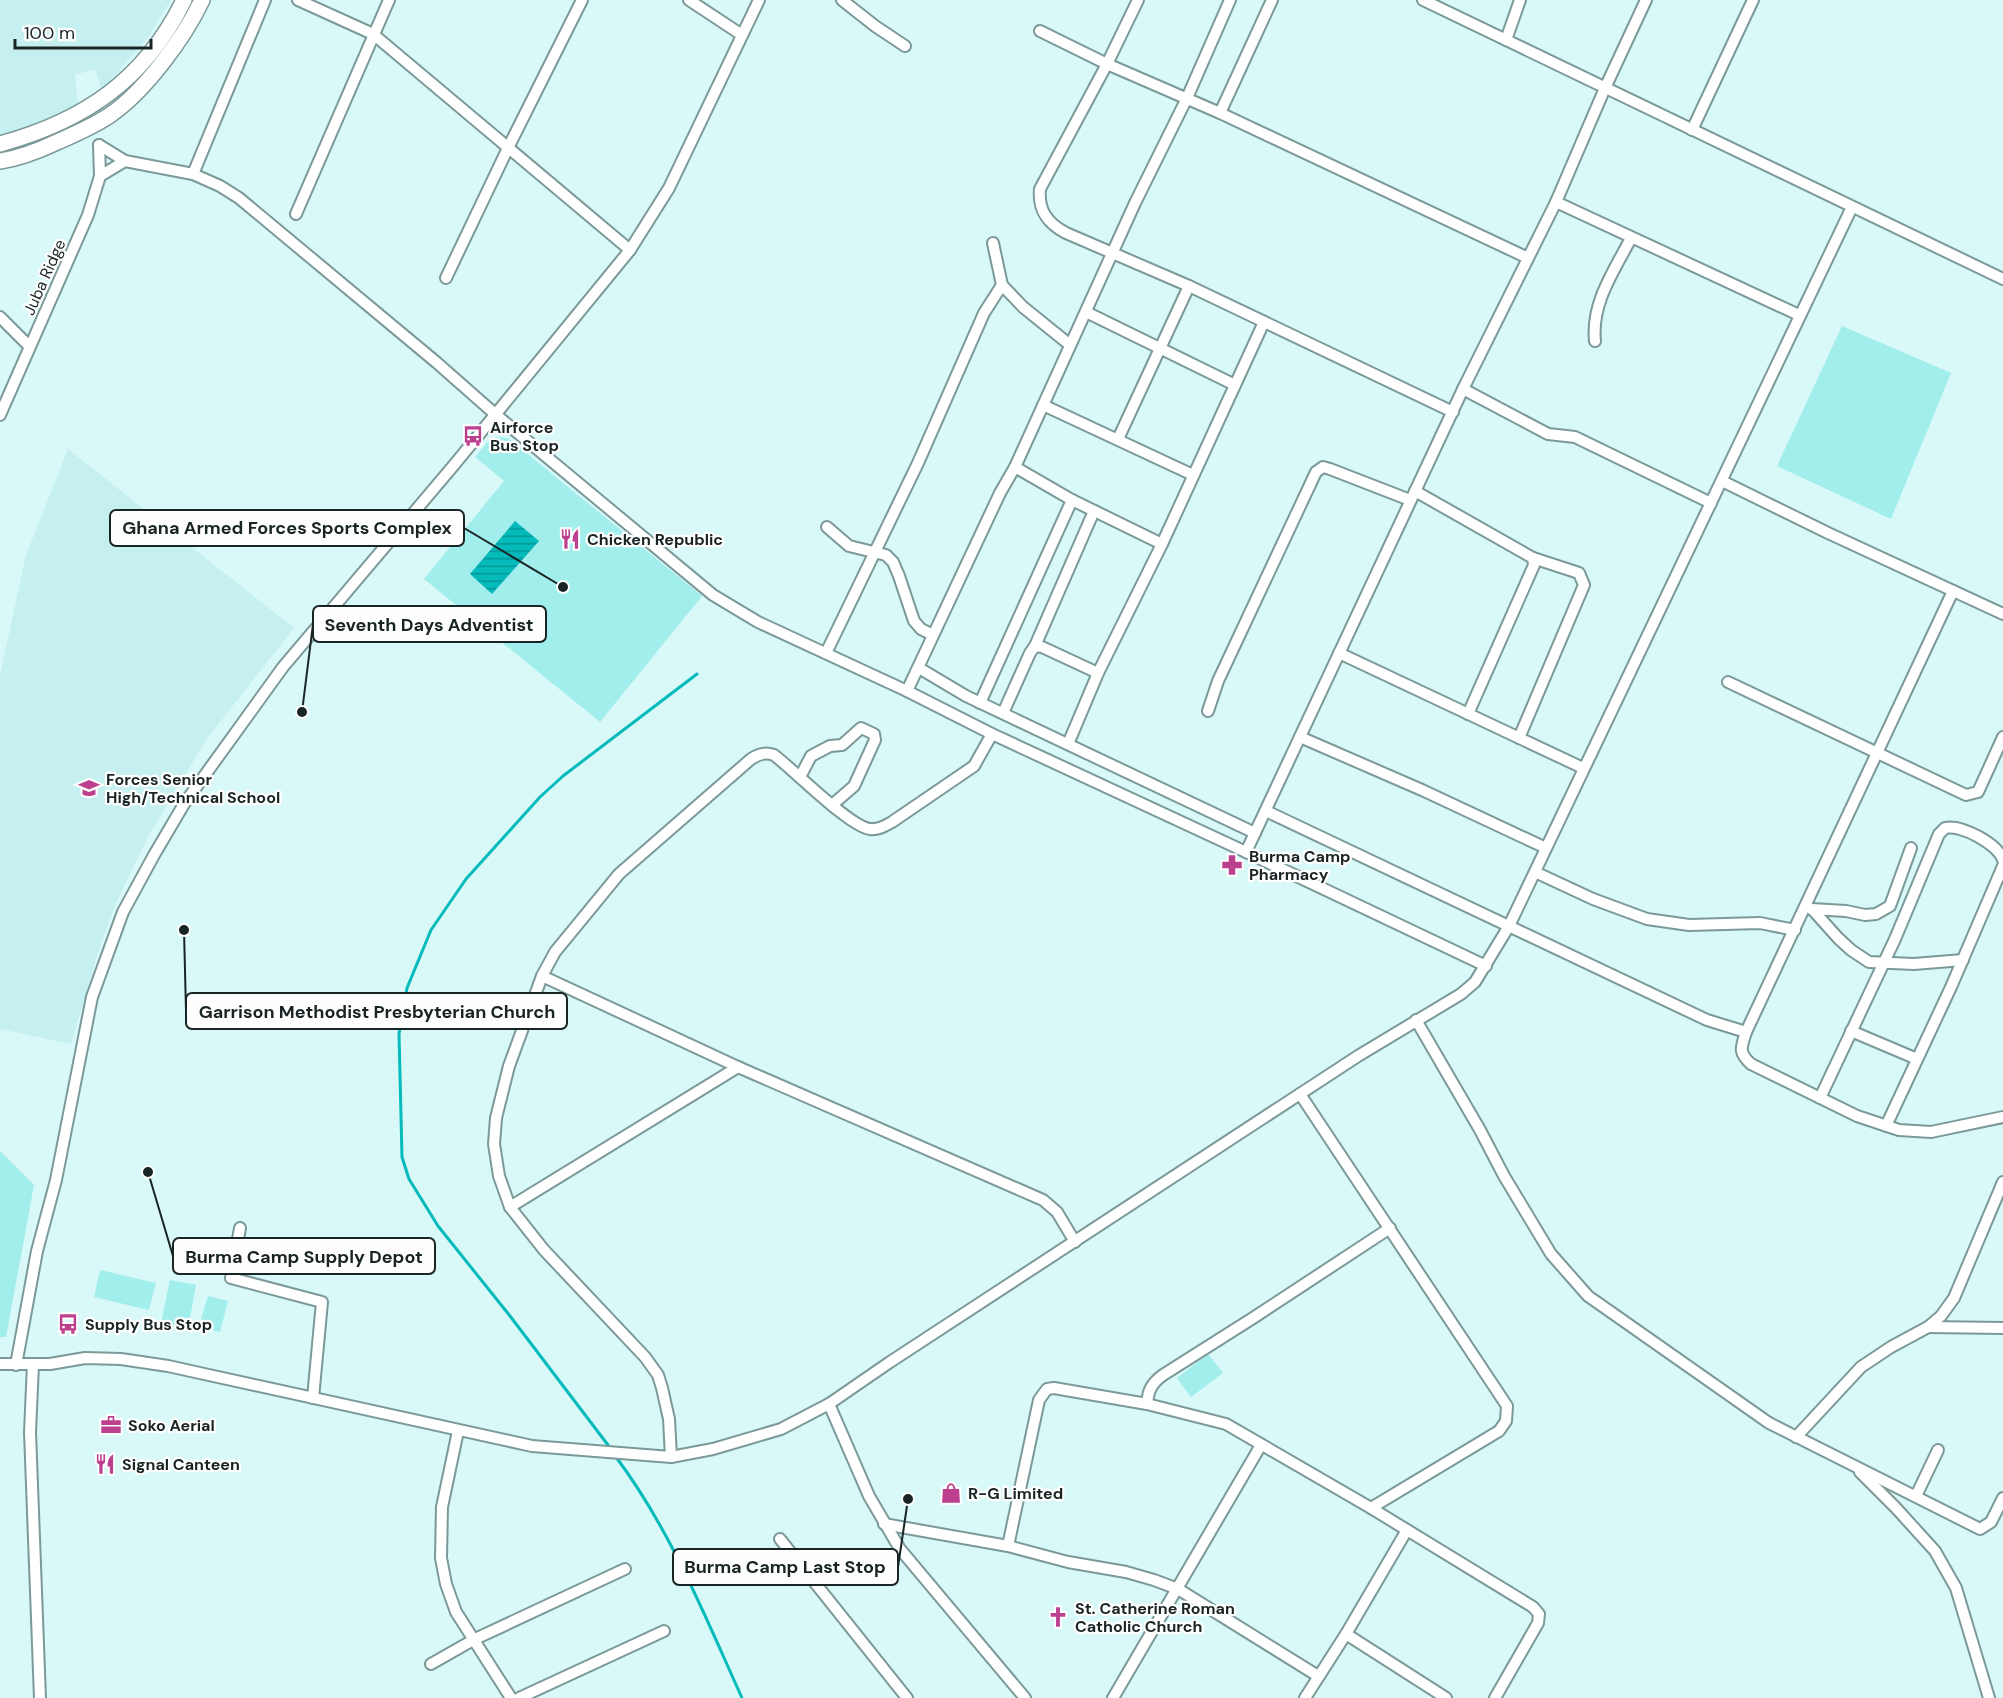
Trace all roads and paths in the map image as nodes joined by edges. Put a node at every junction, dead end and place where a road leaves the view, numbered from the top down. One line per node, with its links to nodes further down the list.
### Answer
1 (184, 0): 27 (main road)
2 (202, 0): 29 (main road)
3 (265, 0): 31 (street)
4 (298, 0): 18 (street)
5 (389, 0): 18 (street)
6 (582, 0): 28 (street)
7 (689, 0): 19 (street)
8 (759, 0): 19 (street)
9 (842, 0): 21 (street)
10 (1138, 0): 22 (street)
11 (1230, 0): 24 (street)
12 (1272, 0): 25 (street)
13 (1423, 0): 20 (street)
14 (1520, 0): 20 (street)
15 (1646, 0): 23 (street)
16 (1753, 0): 26 (street)
17 (1040, 31): 22 (street)
18 (373, 34): 28 (street); 35 (street)
19 (742, 34): 38 (street)
20 (1506, 40): 23 (street)
21 (905, 46)
22 (1107, 64): 24 (street); 39 (street)
23 (1605, 88): 26 (street); 33 (street)
24 (1187, 98): 25 (street); 39 (street)
25 (1220, 112): 40 (street)
26 (1692, 130): 34 (street)
27 (0, 144)
28 (508, 147): 38 (street); 41 (street)
29 (0, 161)
30 (124, 161): 31 (street); 32 (street); 32 (street, Juba Ridge)
31 (193, 174): 57 (street)
32 (100, 176): 51 (street, Juba Ridge)
33 (1556, 202): 36 (street); 40 (street)
34 (1852, 207): 42 (street); 46 (street)
35 (297, 214)
36 (1631, 238): 46 (street); 49 (street)
37 (993, 243): 43 (street)
38 (630, 250): 57 (street)
39 (1113, 254): 44 (street); 45 (street)
40 (1528, 258): 54 (street)
41 (446, 278)
42 (2003, 279)
43 (1002, 285): 50 (street); 69 (street)
44 (1190, 286): 48 (street); 52 (street)
45 (1086, 312): 50 (street); 52 (street)
46 (1799, 315): 62 (street)
47 (0, 317): 51 (street)
48 (1264, 322): 53 (street); 56 (street)
49 (1595, 341)
50 (1070, 345): 55 (street)
51 (29, 346): 58 (street, Juba Ridge)
52 (1160, 348): 53 (street); 59 (street)
53 (1234, 385): 61 (street)
54 (1463, 389): 56 (street); 65 (street)
55 (1043, 405): 59 (street); 60 (street)
56 (1453, 412): 63 (street)
57 (495, 414): 75 (street); 127 (street)
58 (0, 415)
59 (1118, 439): 61 (street)
60 (1015, 467): 64 (street); 73 (street)
61 (1193, 475): 68 (street)
62 (1722, 481): 65 (street); 71 (street)
63 (1413, 495): 70 (street); 76 (street); 82 (street)
64 (1072, 500): 66 (street); 81 (street)
65 (1711, 503): 91 (street)
66 (1095, 511): 68 (street); 74 (street)
67 (827, 527): 69 (street)
68 (1162, 544): 78 (street)
69 (876, 551): 73 (street); 75 (street)
70 (1533, 558): 84 (street); 88 (street)
71 (1953, 591): 72 (street); 90 (street)
72 (2003, 614)
73 (933, 635): 77 (street)
74 (1035, 646): 78 (street); 83 (street)
75 (826, 653): 80 (street)
76 (1339, 653): 84 (street); 86 (street)
77 (918, 668): 80 (street); 81 (street)
78 (1098, 674): 89 (street)
79 (1728, 682): 90 (street)
80 (907, 691): 85 (street)
81 (980, 703): 83 (street)
82 (1208, 711)
83 (1003, 713): 89 (street)
84 (1468, 714): 88 (street)
85 (992, 734): 93 (street); 98 (street)
86 (1300, 737): 94 (street); 96 (street)
87 (2003, 737): 90 (street)
88 (1519, 738): 91 (street)
89 (1068, 744): 95 (street)
90 (1877, 753): 102 (street)
91 (1583, 768): 96 (street)
92 (800, 777): 93 (street); 93 (street); 108 (street)
93 (832, 805)
94 (1266, 811): 95 (street); 103 (street)
95 (1255, 833): 98 (street)
96 (1546, 848): 101 (street)
97 (1911, 848): 102 (street)
98 (1246, 852): 107 (street)
99 (2003, 860): 106 (street)
100 (2003, 866): 105 (street)
101 (1535, 872): 103 (street); 104 (street)
102 (1808, 909): 104 (street); 106 (street)
103 (1509, 926): 107 (street); 111 (street)
104 (1795, 930): 111 (street)
105 (1963, 960): 106 (street); 112 (street)
106 (1884, 963): 110 (street)
107 (1486, 966): 109 (street)
108 (542, 976): 113 (street); 119 (street)
109 (1416, 1020): 114 (street); 132 (street)
110 (1851, 1031): 112 (street); 115 (street)
111 (1746, 1032): 115 (street)
112 (1917, 1059): 117 (street)
113 (738, 1067): 119 (street); 122 (street)
114 (1300, 1094): 121 (street); 122 (street)
115 (1820, 1098): 117 (street)
116 (2003, 1117): 117 (street)
117 (1886, 1126)
118 (2003, 1182): 123 (street)
119 (510, 1207): 135 (street)
120 (240, 1228): 128 (street)
121 (1390, 1228): 130 (street); 139 (street)
122 (1075, 1242): 129 (street)
123 (1928, 1327): 124 (street); 132 (street)
124 (2003, 1328)
125 (0, 1364): 127 (street)
126 (33, 1364): 127 (street); 128 (street); 152 (street)
127 (16, 1365)
128 (313, 1398): 131 (street)
129 (830, 1404): 135 (street); 140 (street)
130 (1147, 1404): 133 (street); 143 (street)
131 (458, 1431): 135 (street); 148 (street)
132 (1796, 1437): 136 (street)
133 (1261, 1445): 139 (street); 145 (street)
134 (1938, 1450): 137 (street)
135 (671, 1456)
136 (1853, 1466): 137 (street); 162 (street)
137 (1916, 1496): 138 (street)
138 (2003, 1498)
139 (1371, 1508): 141 (street)
140 (884, 1524): 143 (street); 157 (street)
141 (1407, 1530): 147 (street); 161 (street)
142 (780, 1539): 151 (street)
143 (1008, 1546): 145 (street)
144 (626, 1569): 148 (street)
145 (1178, 1589): 150 (street); 158 (street)
146 (664, 1631): 154 (street)
147 (1346, 1634): 150 (street); 160 (street)
148 (475, 1640): 149 (street); 153 (street)
149 (431, 1664)
150 (1318, 1676): 159 (street)
151 (895, 1683): 155 (street); 156 (street)
152 (40, 1698)
153 (511, 1698)
154 (519, 1698)
155 (896, 1698)
156 (907, 1698)
157 (1025, 1698)
158 (1113, 1698)
159 (1305, 1698)
160 (1446, 1698)
161 (1496, 1698)
162 (1989, 1698)

